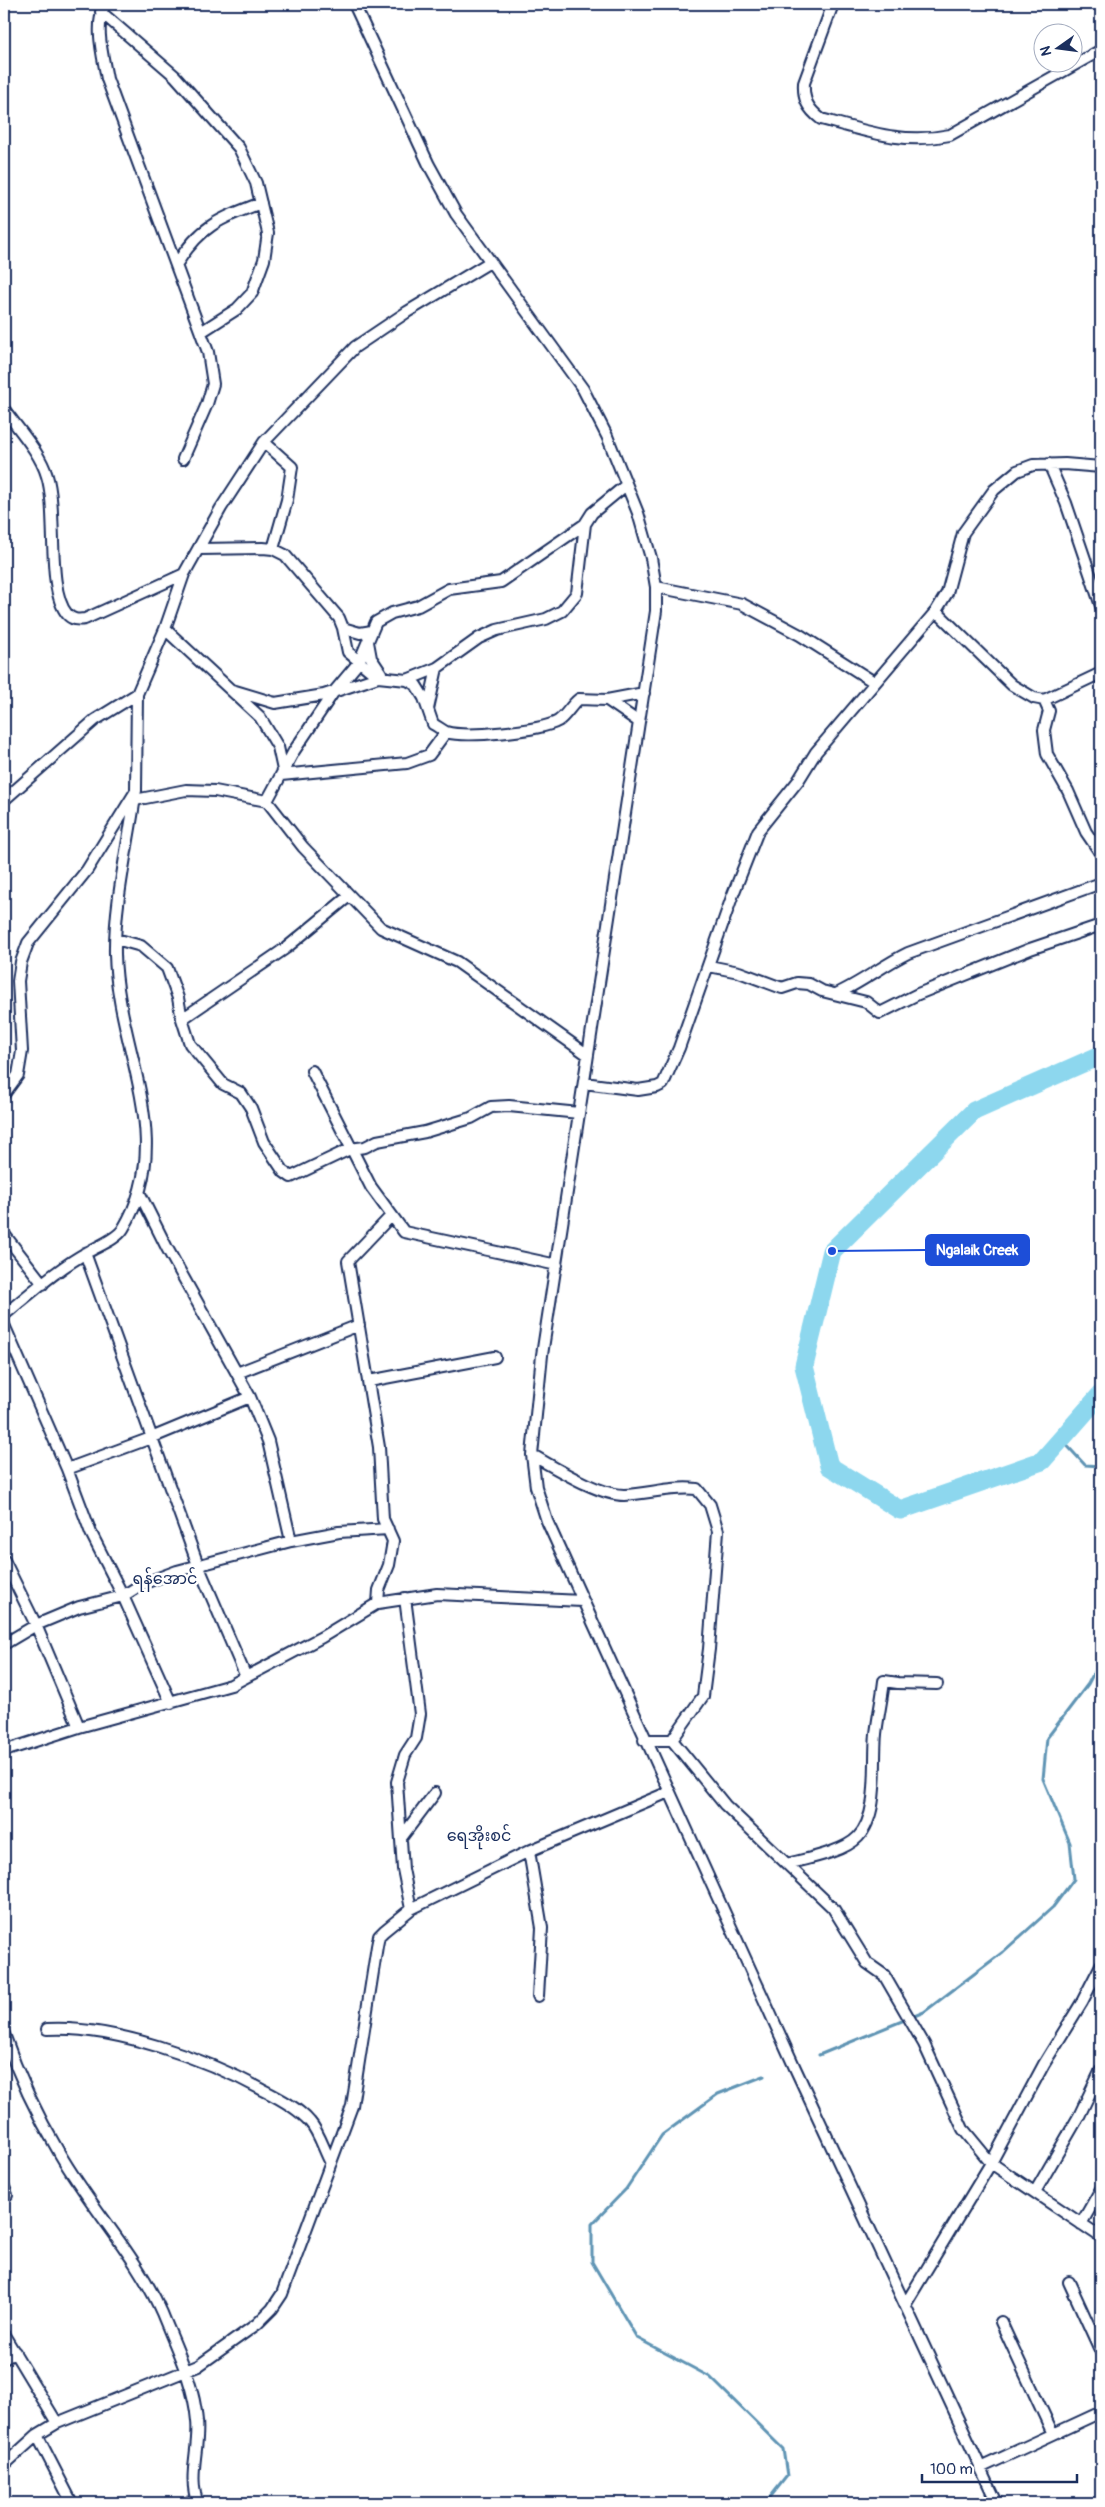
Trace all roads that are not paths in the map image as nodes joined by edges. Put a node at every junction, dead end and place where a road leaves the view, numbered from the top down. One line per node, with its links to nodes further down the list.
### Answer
1 (354, 4): 6 (street)
2 (833, 4): 4 (street)
3 (103, 8): 5 (street); 7 (street)
4 (1101, 50)
5 (261, 203): 7 (street); 8 (street)
6 (490, 262): 10 (street); 14 (street)
7 (176, 265): 8 (street)
8 (201, 332): 11 (street)
9 (4, 409): 18 (street)
10 (264, 442): 16 (street); 17 (street)
11 (183, 460)
12 (1049, 464): 13 (street); 20 (street); 21 (street)
13 (1101, 467)
14 (626, 485): 15 (street); 19 (street)
15 (585, 524): 24 (street); 27 (street)
16 (200, 549): 17 (street); 18 (street)
17 (272, 549): 22 (street)
18 (184, 574): 23 (street)
19 (656, 587): 31 (street); 34 (street)
20 (1101, 606)
21 (936, 611): 31 (street); 37 (street)
22 (343, 628): 24 (street); 26 (street)
23 (165, 629): 32 (street); 35 (street)
24 (372, 631): 25 (street)
25 (368, 642): 26 (street); 29 (street)
26 (359, 662): 29 (street); 33 (street)
27 (437, 668): 30 (street); 38 (street)
28 (1101, 673): 37 (street)
29 (383, 677): 30 (street); 33 (street)
30 (407, 680): 38 (street)
31 (874, 682): 50 (street)
32 (232, 690): 33 (street); 41 (street)
33 (333, 693): 41 (street)
34 (644, 693): 36 (street); 39 (street)
35 (137, 694): 42 (street); 43 (street)
36 (607, 700): 39 (street); 40 (street)
37 (1044, 700): 45 (street)
38 (428, 711): 40 (street)
39 (639, 722): 53 (street)
40 (446, 732): 41 (street)
41 (282, 773): 44 (street)
42 (136, 795): 44 (street); 49 (street); 56 (street)
43 (4, 800)
44 (267, 801): 47 (street)
45 (1101, 854)
46 (1101, 883): 51 (street)
47 (349, 896): 52 (street); 53 (street)
48 (1101, 925): 51 (street)
49 (116, 939): 52 (street); 59 (street)
50 (709, 966): 51 (street); 55 (street)
51 (835, 994)
52 (182, 1019): 58 (street)
53 (588, 1055): 55 (street)
54 (312, 1071): 58 (street)
55 (584, 1083): 57 (street)
56 (4, 1094)
57 (579, 1113): 58 (street); 63 (street)
58 (350, 1149): 60 (street)
59 (140, 1194): 62 (street); 69 (street)
60 (392, 1216): 63 (street); 67 (street)
61 (4, 1234): 64 (street)
62 (85, 1253): 64 (street); 72 (street)
63 (557, 1265): 73 (street)
64 (43, 1284): 65 (street)
65 (4, 1315)
66 (4, 1325): 74 (street)
67 (359, 1325): 69 (street); 70 (street)
68 (495, 1357): 70 (street)
69 (237, 1373): 71 (street)
70 (369, 1381): 75 (street)
71 (250, 1397): 72 (street); 76 (street)
72 (151, 1438): 74 (street); 78 (street)
73 (532, 1456): 81 (street); 90 (street)
74 (67, 1469): 79 (street)
75 (388, 1529): 76 (street); 82 (street)
76 (292, 1541): 78 (street)
77 (4, 1560): 83 (street)
78 (198, 1565): 79 (street); 85 (street)
79 (123, 1596): 83 (street); 87 (street)
80 (405, 1598): 81 (street); 82 (street); 94 (street)
81 (582, 1600): 89 (street)
82 (378, 1603): 85 (street)
83 (36, 1624): 84 (street); 88 (street)
84 (4, 1644)
85 (246, 1677): 87 (street)
86 (937, 1684): 96 (street)
87 (171, 1704): 88 (street)
88 (79, 1727): 91 (street)
89 (644, 1740): 90 (street); 92 (street)
90 (672, 1740): 96 (street)
91 (4, 1751)
92 (669, 1792): 95 (street); 110 (street)
93 (435, 1794): 94 (street)
94 (401, 1838): 97 (street)
95 (529, 1851): 97 (street); 99 (street)
96 (787, 1864): 104 (street)
97 (411, 1909): 103 (street)
98 (1101, 1965): 104 (street)
99 (538, 1996)
100 (47, 2028): 103 (street)
101 (4, 2034): 116 (street)
102 (1101, 2070): 106 (street)
103 (330, 2163): 116 (street)
104 (992, 2163): 106 (street); 110 (street)
105 (1101, 2189): 107 (street)
106 (1035, 2192): 107 (street)
107 (1081, 2224): 108 (street)
108 (1101, 2237)
109 (1068, 2282): 114 (street)
110 (906, 2305): 122 (street)
111 (1001, 2322): 119 (street)
112 (4, 2335): 113 (street)
113 (15, 2352): 115 (street); 118 (street)
114 (1101, 2352)
115 (4, 2359)
116 (186, 2373): 118 (street); 123 (street)
117 (1101, 2412): 119 (street)
118 (57, 2423): 120 (street)
119 (1053, 2434): 122 (street)
120 (37, 2435): 121 (street); 124 (street)
121 (4, 2465)
122 (980, 2468): 125 (street)
123 (193, 2502)
124 (72, 2503)
125 (996, 2503)

